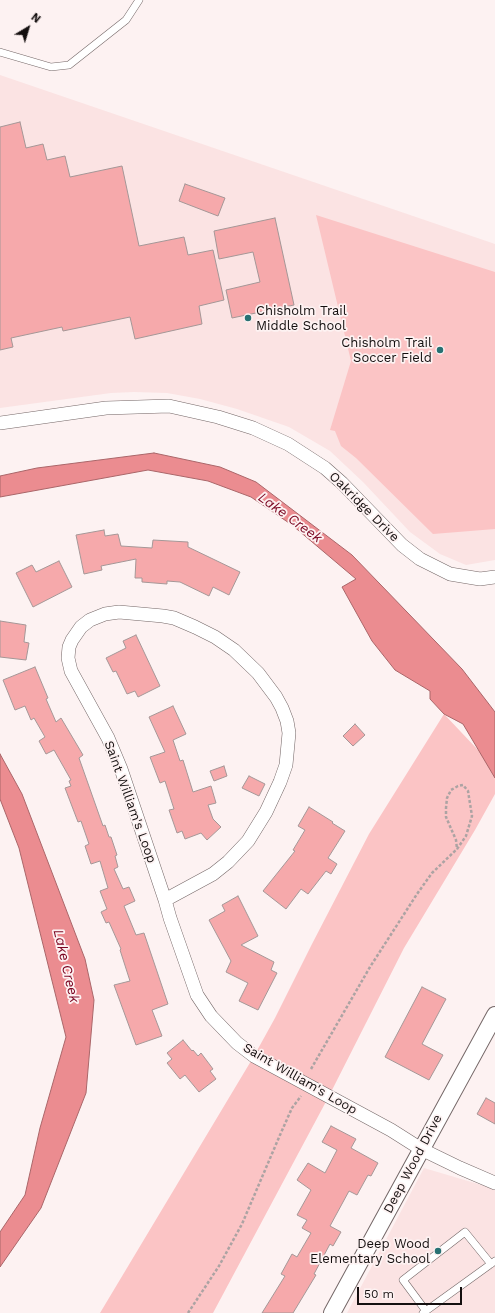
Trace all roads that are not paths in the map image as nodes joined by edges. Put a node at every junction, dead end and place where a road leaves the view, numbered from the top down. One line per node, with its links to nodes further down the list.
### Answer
1 (139, 0): 2 (lane)
2 (0, 52)
3 (0, 423): 4 (street, Oakridge Drive)
4 (495, 577)
5 (165, 900): 5 (street, Saint William's Loop); 7 (street, Saint William's Loop)
6 (493, 1019): 7 (street, Deep Wood Drive)
7 (421, 1149): 8 (street, Saint William's Loop); 11 (street, Deep Wood Drive)
8 (495, 1183)
9 (493, 1262): 10 (lane); 10 (lane)
10 (424, 1312)
11 (332, 1313)

